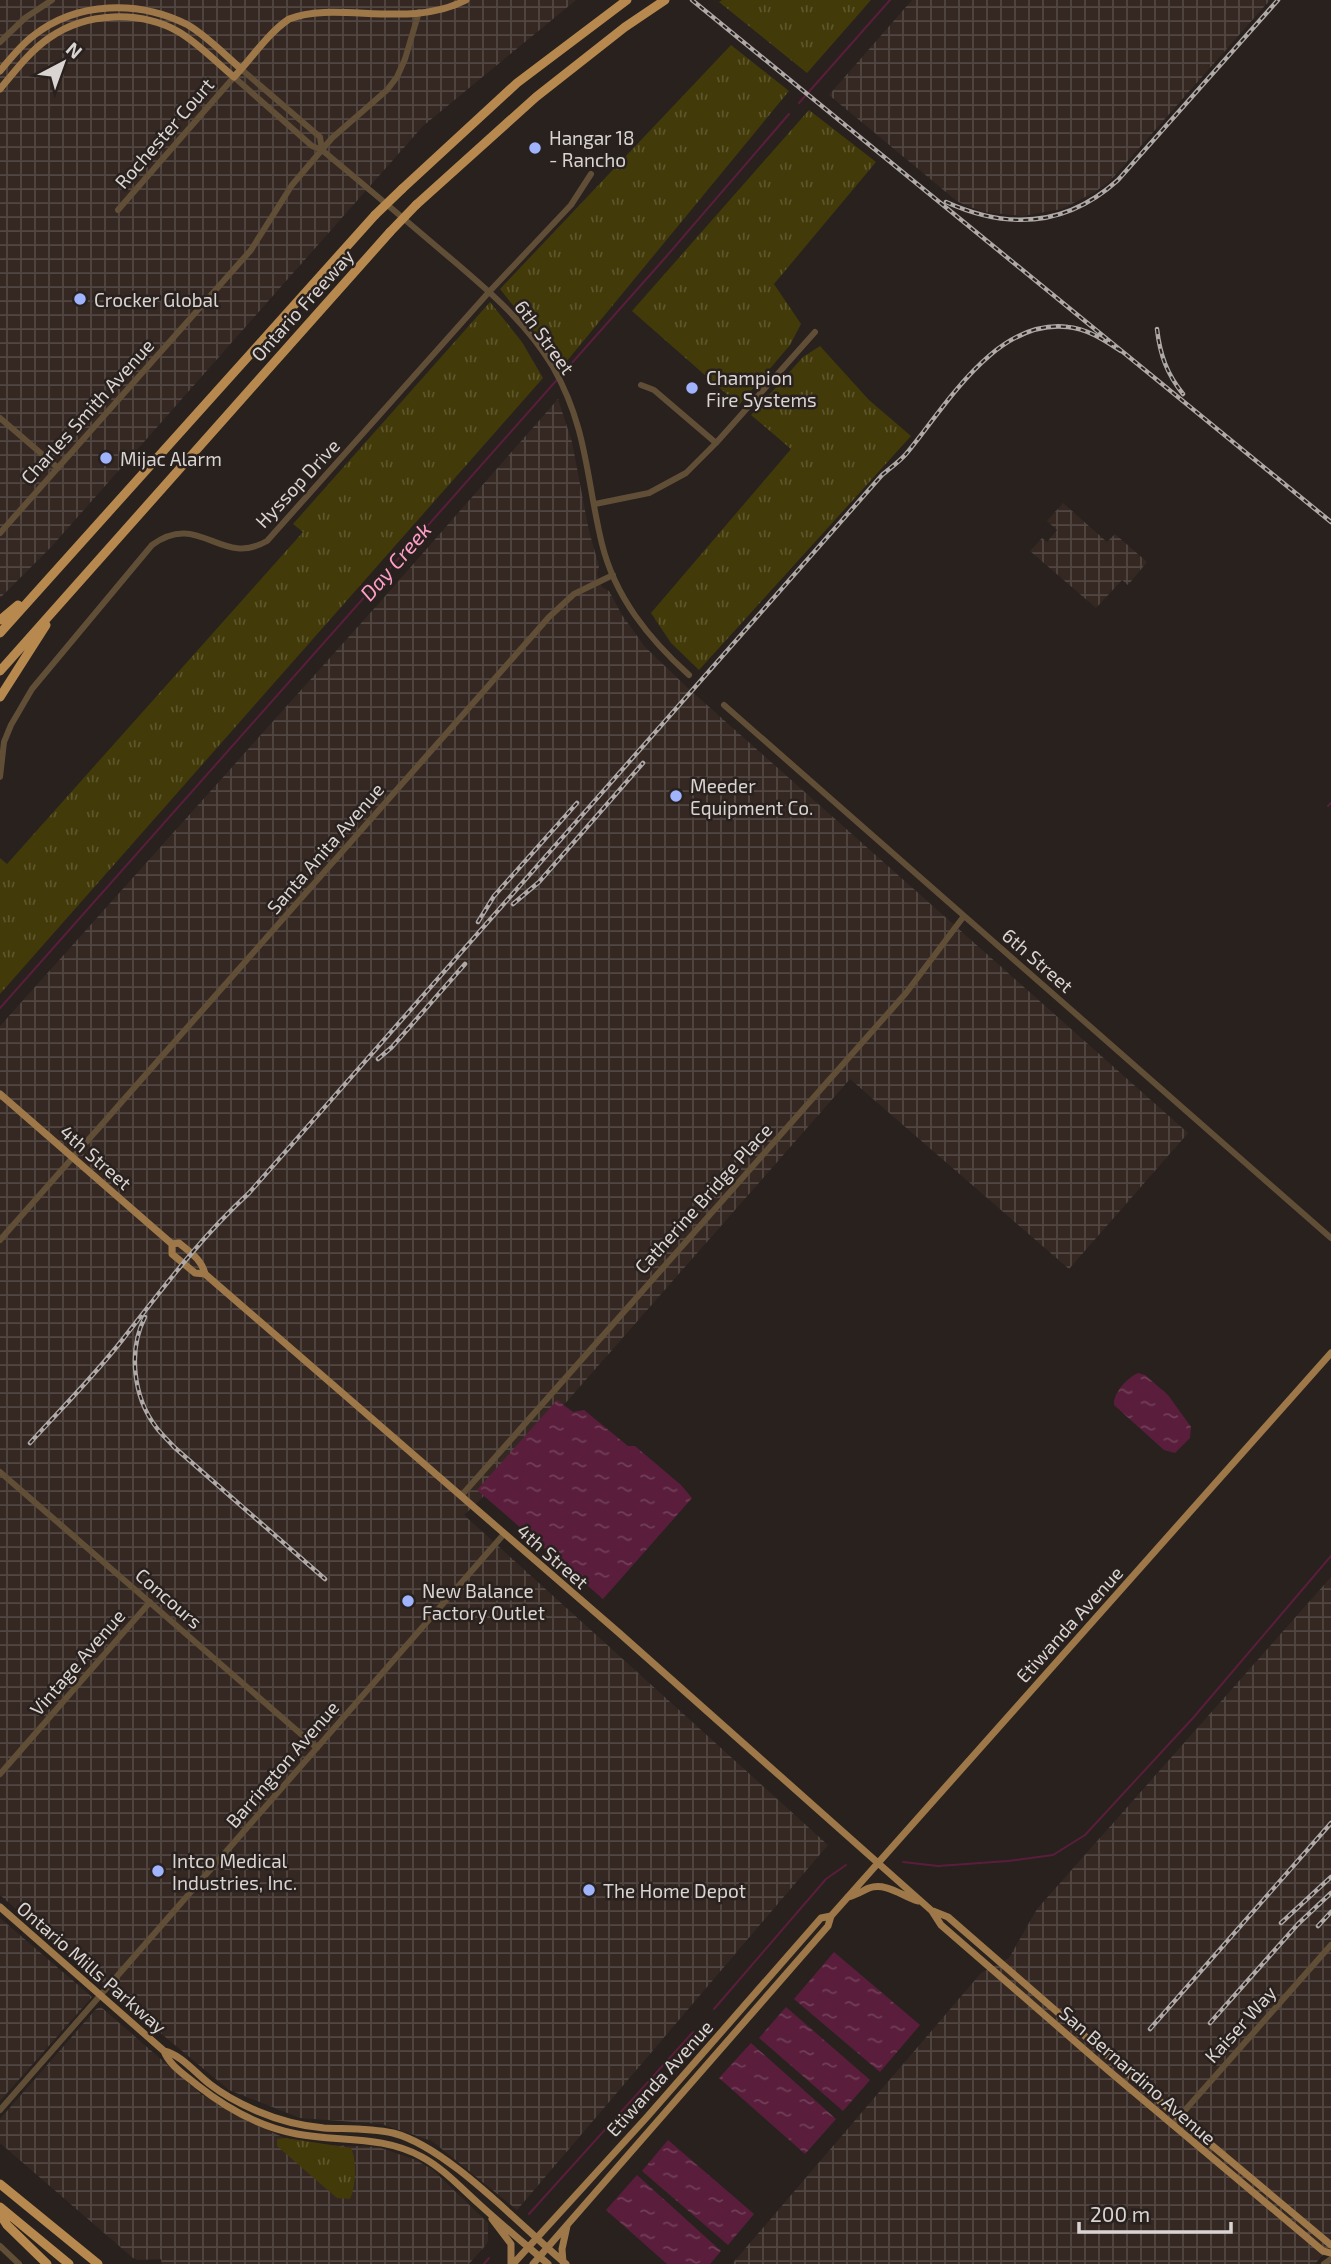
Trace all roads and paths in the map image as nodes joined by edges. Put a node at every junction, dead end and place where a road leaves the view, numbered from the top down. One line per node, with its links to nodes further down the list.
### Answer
1 (52, 0): 6 (street)
2 (466, 0): 5 (main road)
3 (627, 0): 23 (highway, Ontario Freeway, bridge)
4 (663, 1): 24 (highway, Ontario Freeway, bridge)
5 (419, 12): 7 (main road); 11 (street, Charles Smith Avenue)
6 (0, 42)
7 (241, 69): 8 (main road, 6th Street); 9 (main road); 11 (street, 6th Street)
8 (0, 71)
9 (234, 77): 10 (main road, 6th Street); 11 (street, 6th Street); 13 (street, Rochester Court)
10 (0, 89)
11 (322, 150): 14 (street, 6th Street); 19 (street, Charles Smith Avenue)
12 (591, 174): 14 (street, Hyssop Drive)
13 (118, 210)
14 (489, 292): 20 (street, 6th Street); 31 (street, Hyssop Drive)
15 (815, 332): 18 (street)
16 (641, 385): 18 (street)
17 (0, 418): 19 (street)
18 (716, 443): 20 (street)
19 (58, 468): 21 (street, Charles Smith Avenue)
20 (595, 504): 22 (street, 6th Street)
21 (0, 533)
22 (613, 575): 28 (street, 6th Street); 34 (street, Santa Anita Avenue)
23 (44, 583): 25 (highway); 26 (highway, Ontario Freeway)
24 (63, 599): 27 (highway, Ontario Freeway); 29 (highway)
25 (0, 620)
26 (0, 633)
27 (0, 671)
28 (689, 675)
29 (0, 697)
30 (724, 705): 32 (street, 6th Street)
31 (0, 777)
32 (964, 916): 35 (street, 6th Street); 41 (street, Catherine Bridge Place)
33 (0, 1094): 34 (main road, 4th Street)
34 (72, 1157): 36 (street, Santa Anita Avenue); 37 (main road, 4th Street)
35 (1331, 1238)
36 (0, 1240)
37 (172, 1244): 38 (main road, 4th Street); 38 (main road, 4th Street)
38 (205, 1274): 41 (main road, 4th Street)
39 (1331, 1353): 46 (main road, Etiwanda Avenue)
40 (0, 1472): 43 (street, Concours)
41 (460, 1496): 42 (main road, 4th Street)
42 (504, 1534): 44 (street, Barrington Avenue); 46 (main road, 4th Street)
43 (150, 1602): 44 (street, Concours); 45 (street, Vintage Avenue)
44 (317, 1748): 53 (street, Barrington Avenue)
45 (0, 1773)
46 (878, 1863): 47 (main road, Etiwanda Avenue); 48 (main road, San Bernardino Avenue)
47 (848, 1897): 48 (main road); 51 (main road, Etiwanda Avenue)
48 (923, 1902): 50 (main road, San Bernardino Avenue)
49 (0, 1907): 53 (main road, Ontario Mills Parkway)
50 (932, 1911): 56 (main road, San Bernardino Avenue); 57 (main road, San Bernardino Avenue)
51 (831, 1916): 64 (main road, Etiwanda Avenue); 65 (main road, Etiwanda Avenue)
52 (1331, 1945): 56 (street, Kaiser Way)
53 (101, 1994): 54 (main road, Ontario Mills Parkway); 55 (street, Barrington Avenue)
54 (164, 2051): 58 (main road, Ontario Mills Parkway); 60 (main road, Ontario Mills Parkway)
55 (0, 2110)
56 (1178, 2117): 57 (street, Kaiser Way); 66 (main road, San Bernardino Avenue)
57 (1172, 2124): 70 (main road, San Bernardino Avenue)
58 (445, 2174): 60 (main road); 62 (main road, Ontario Mills Parkway)
59 (0, 2184): 77 (highway)
60 (483, 2192): 65 (main road, Ontario Mills Parkway)
61 (0, 2207): 76 (highway)
62 (488, 2212): 68 (main road, Ontario Mills Parkway); 78 (main road)
63 (0, 2214): 75 (highway)
64 (567, 2225): 69 (main road, Etiwanda Avenue); 73 (main road)
65 (536, 2239): 68 (main road, Etiwanda Avenue); 69 (main road, Ontario Mills Parkway)
66 (1331, 2245)
67 (0, 2246): 74 (street)
68 (529, 2247): 71 (main road, Ontario Mills Parkway); 78 (main road, Etiwanda Avenue)
69 (547, 2248): 71 (main road, Etiwanda Avenue); 73 (main road, Ontario Mills Parkway)
70 (1331, 2253)
71 (540, 2256): 79 (main road, Etiwanda Avenue); 80 (main road, Ontario Mills Parkway)
72 (1331, 2259): 81 (street)
73 (564, 2263)
74 (19, 2264)
75 (47, 2264)
76 (69, 2264)
77 (101, 2264)
78 (512, 2264)
79 (533, 2264)
80 (548, 2264)
81 (1324, 2264)

